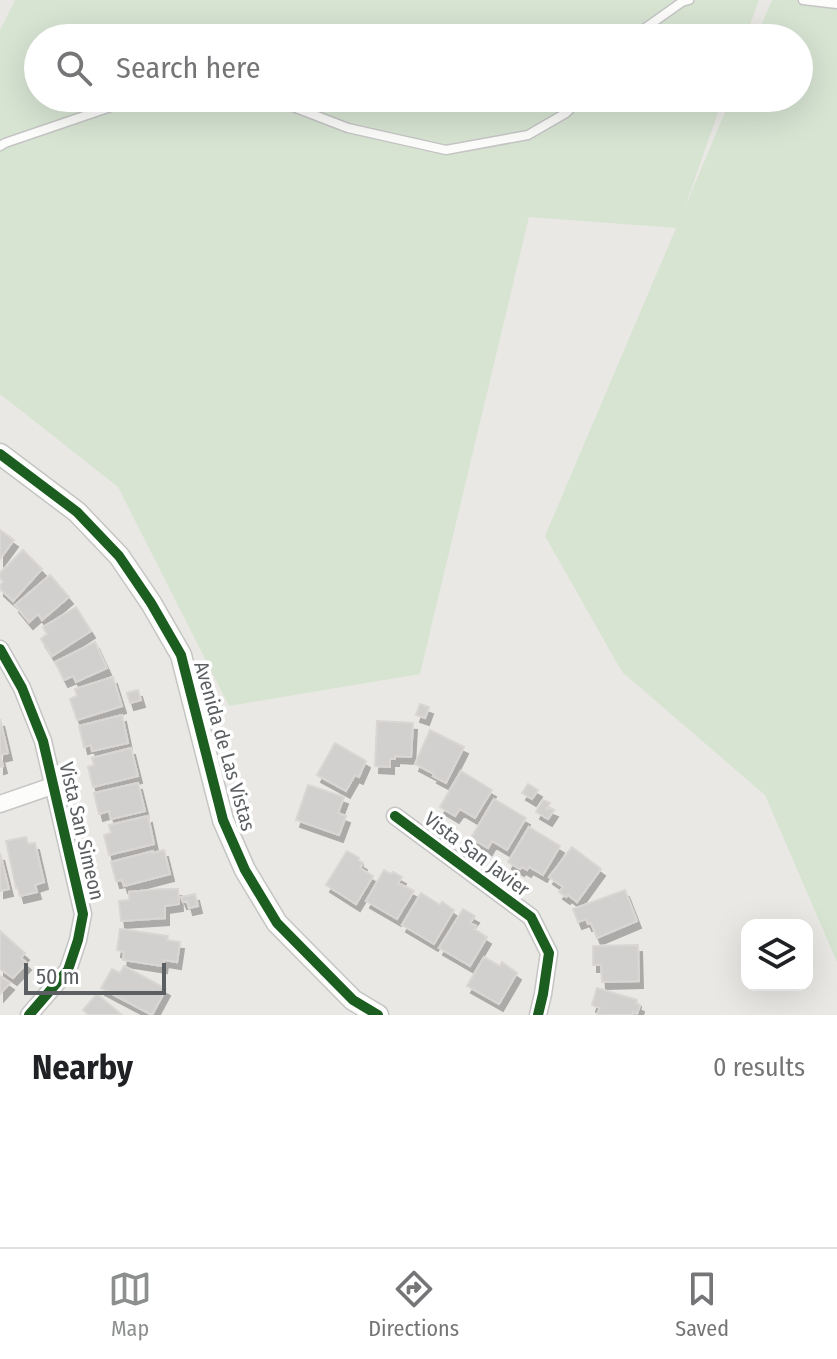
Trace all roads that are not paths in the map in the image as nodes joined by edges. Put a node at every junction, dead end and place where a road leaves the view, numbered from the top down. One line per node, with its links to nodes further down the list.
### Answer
1 (689, 0): 4 (lane)
2 (803, 0): 3 (lane)
3 (837, 4)
4 (651, 24)
5 (96, 112): 8 (lane)
6 (306, 112): 7 (lane)
7 (567, 112)
8 (0, 146)
9 (0, 454): 15 (street, Avenida de Las Vistas)
10 (0, 649): 11 (street, Vista San Simeon)
11 (52, 786): 12 (street); 14 (street, Vista San Simeon)
12 (0, 804)
13 (395, 816): 16 (street, Vista San Javier)
14 (29, 1015)
15 (378, 1015)
16 (538, 1015)

